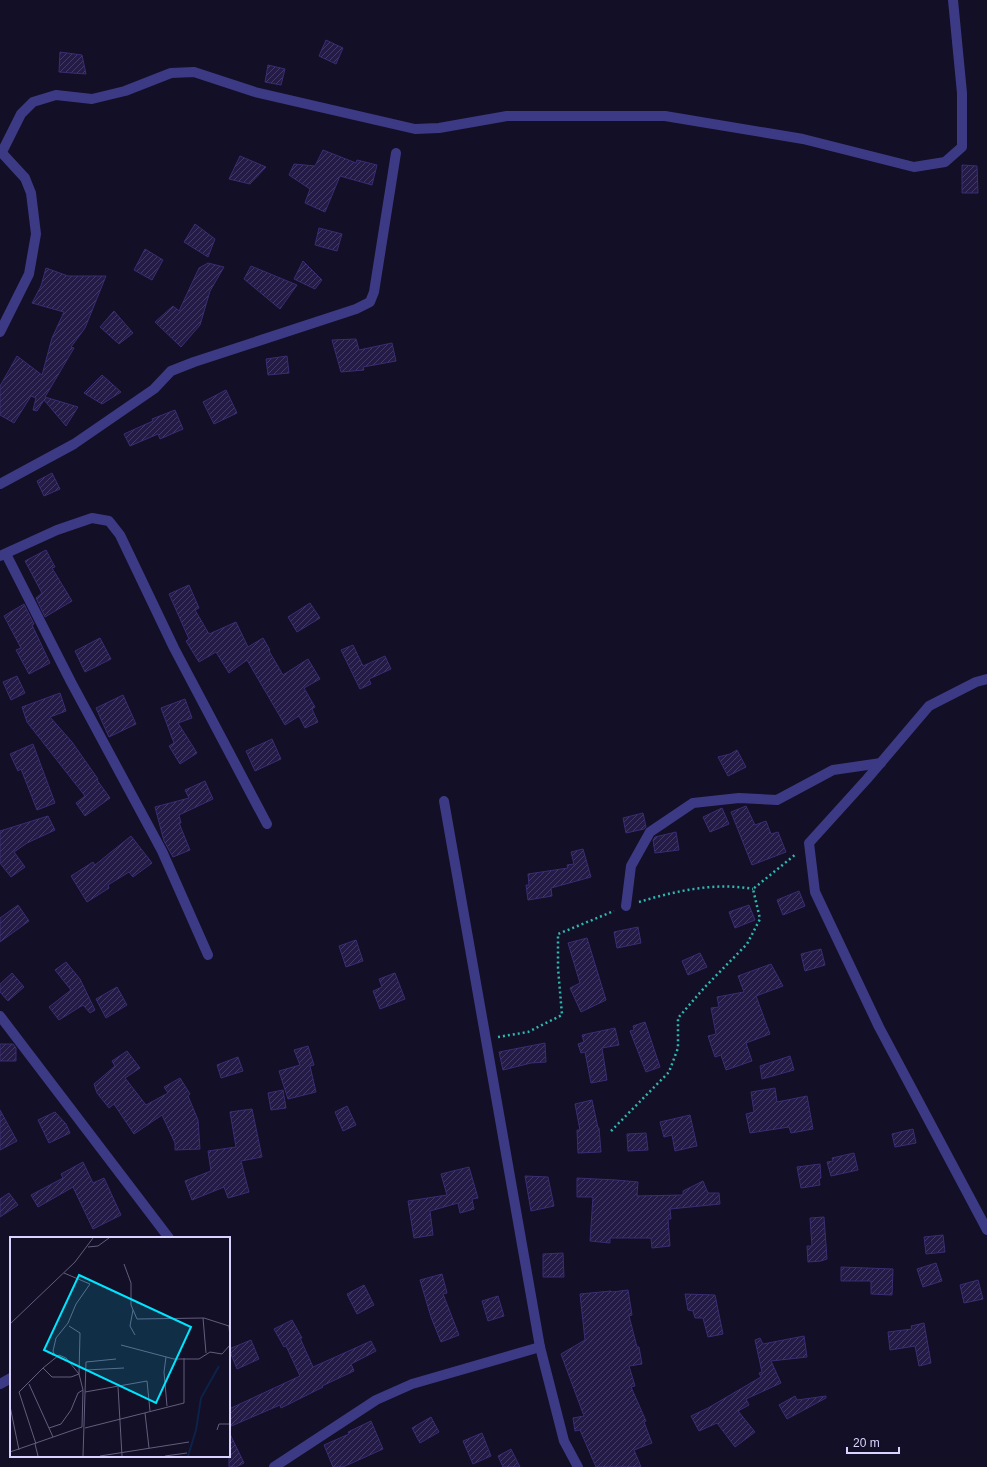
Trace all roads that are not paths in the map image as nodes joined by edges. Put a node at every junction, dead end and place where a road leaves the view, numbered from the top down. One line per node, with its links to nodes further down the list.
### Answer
1 (953, 0): 2 (street)
2 (1, 151): 4 (street)
3 (396, 153): 5 (street)
4 (0, 332)
5 (0, 484)
6 (3, 555): 10 (street); 12 (street)
7 (987, 679): 8 (street)
8 (881, 763): 11 (street); 14 (street)
9 (444, 801): 16 (street)
10 (267, 824)
11 (626, 906)
12 (208, 955)
13 (0, 1016): 15 (street)
14 (987, 1230)
15 (168, 1237)
16 (540, 1346): 19 (street); 20 (street)
17 (10, 1379): 18 (street)
18 (0, 1384)
19 (274, 1467)
20 (578, 1467)

